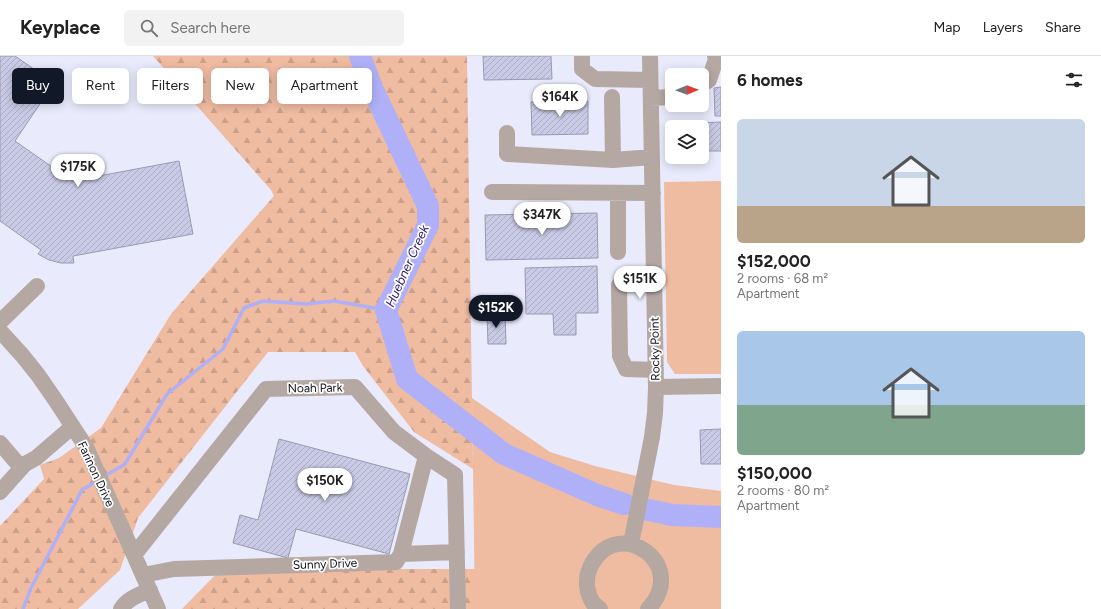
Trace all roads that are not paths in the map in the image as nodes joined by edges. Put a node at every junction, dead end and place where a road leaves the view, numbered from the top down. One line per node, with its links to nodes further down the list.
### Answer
1 (582, 56): 4 (street)
2 (650, 56): 4 (street, Rocky Point)
3 (715, 56): 5 (street)
4 (650, 80): 8 (street, Rocky Point)
5 (709, 80)
6 (612, 97): 11 (street)
7 (665, 97): 8 (street)
8 (651, 98): 10 (street, Rocky Point)
9 (507, 133): 11 (street)
10 (652, 157): 11 (street); 14 (street, Rocky Point)
11 (613, 160)
12 (492, 192): 13 (street)
13 (618, 193): 14 (street); 15 (street)
14 (653, 193): 16 (street, Rocky Point)
15 (618, 252)
16 (654, 276): 20 (street, Rocky Point); 20 (street)
17 (37, 286): 18 (street)
18 (0, 322)
19 (0, 331): 23 (street, Farinon Drive)
20 (656, 370): 22 (street, Rocky Point)
21 (721, 386): 22 (street)
22 (656, 387): 28 (street, Rocky Point)
23 (72, 427): 26 (street); 31 (street, Farinon Drive)
24 (0, 443): 26 (street)
25 (426, 456): 29 (street, Noah Park); 30 (street); 31 (street, Noah Park)
26 (25, 464): 27 (street)
27 (0, 492)
28 (631, 544): 37 (street); 38 (street)
29 (457, 552): 30 (street); 36 (street, Noah Park)
30 (401, 554): 32 (street, Sunny Drive)
31 (134, 555): 32 (street, Farinon Drive)
32 (143, 575): 33 (street, Farinon Drive)
33 (150, 590): 34 (street); 35 (street, Farinon Drive)
34 (121, 609)
35 (158, 609)
36 (458, 609)
37 (600, 609)
38 (648, 609)

